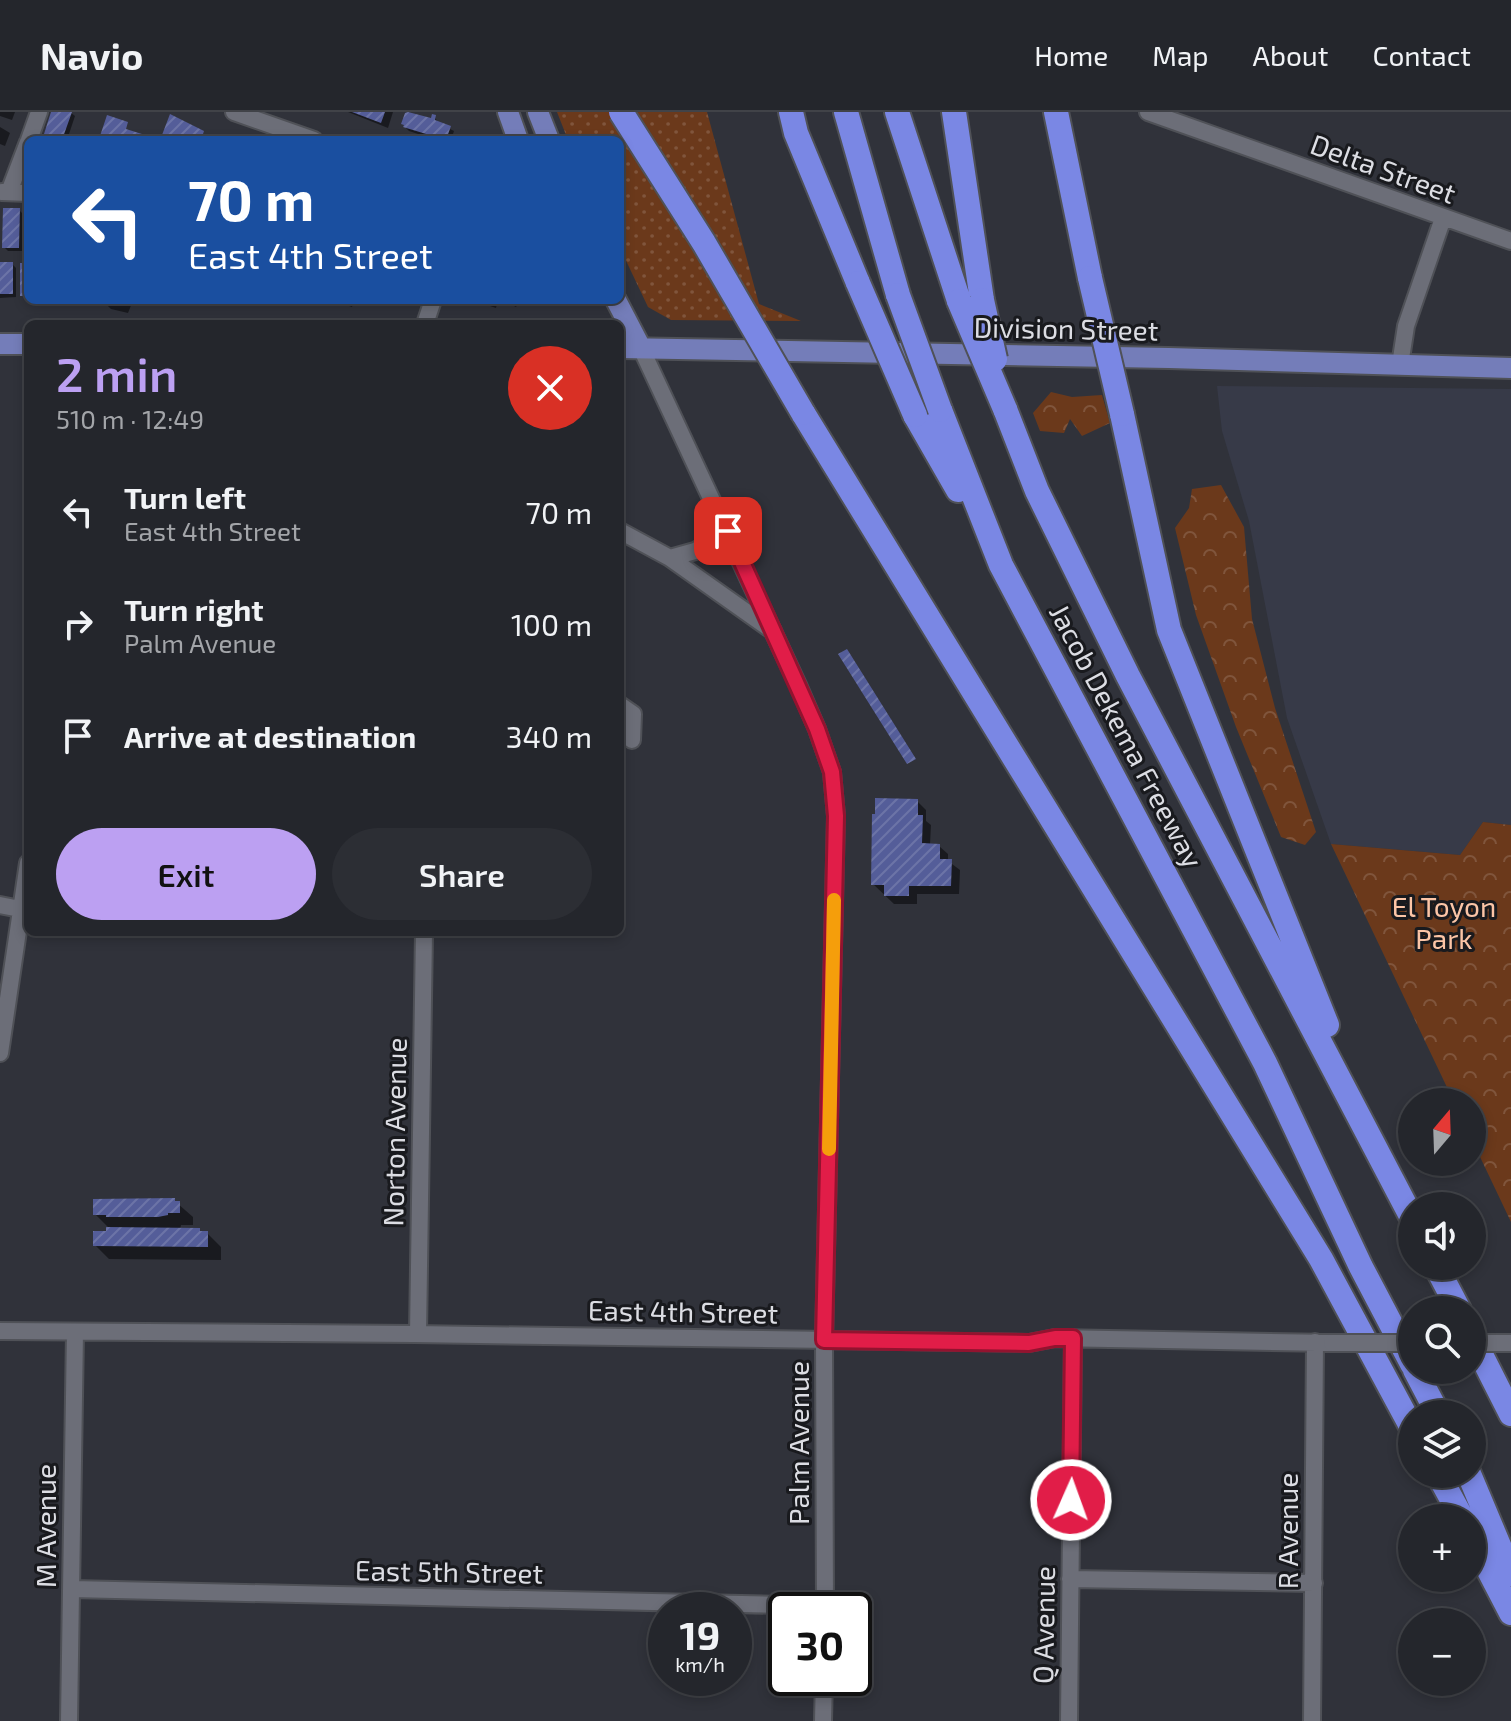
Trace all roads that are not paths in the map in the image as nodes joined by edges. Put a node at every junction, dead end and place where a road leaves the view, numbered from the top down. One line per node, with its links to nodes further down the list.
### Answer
1 (39, 112): 12 (street)
2 (234, 112): 13 (street)
3 (508, 112): 14 (main road)
4 (538, 112): 15 (main road)
5 (621, 112): 53 (highway, bridge)
6 (791, 112): 31 (highway, bridge)
7 (846, 112): 31 (highway, Jacob Dekema Freeway, bridge)
8 (897, 112): 21 (highway)
9 (954, 112): 21 (highway)
10 (1056, 112): 40 (highway, bridge)
11 (1148, 112): 19 (street, Delta Street)
12 (30, 136)
13 (303, 136)
14 (517, 136)
15 (547, 136)
16 (24, 150): 17 (street)
17 (4, 192): 18 (street)
18 (24, 193)
19 (1443, 218): 20 (street, Delta Street); 26 (street)
20 (1511, 241)
21 (970, 300): 40 (highway, Jacob Dekema Freeway, bridge)
22 (624, 327): 25 (main road)
23 (0, 344): 24 (main road)
24 (24, 344)
25 (630, 348): 26 (main road, Division Street); 28 (street, Palm Avenue)
26 (1400, 365): 27 (main road, Division Street)
27 (1511, 368)
28 (728, 531): 30 (street); 32 (street, Palm Avenue)
29 (624, 533): 30 (street)
30 (670, 558): 32 (street)
31 (1001, 565): 45 (highway, Jacob Dekema Freeway)
32 (774, 632): 47 (street, Palm Avenue)
33 (624, 708): 34 (street)
34 (632, 740)
35 (24, 886): 37 (street)
36 (0, 905): 37 (street)
37 (20, 909): 39 (street)
38 (424, 936): 44 (street, Norton Avenue)
39 (0, 1053)
40 (1376, 1146): 41 (highway, Jacob Dekema Freeway)
41 (1399, 1192)
42 (0, 1331): 43 (street, East 4th Street)
43 (75, 1332): 44 (street, East 4th Street); 60 (street, M Avenue)
44 (418, 1334): 47 (street, East 4th Street)
45 (1398, 1337)
46 (1073, 1338): 47 (street, East 4th Street); 48 (street, East 4th Street); 58 (street, Q Avenue)
47 (824, 1340): 61 (street, Palm Avenue)
48 (1315, 1342): 49 (street, East 4th Street, bridge); 59 (street, R Avenue)
49 (1398, 1343)
50 (1486, 1343): 51 (street, bridge)
51 (1511, 1343)
52 (1486, 1365): 54 (highway)
53 (1398, 1402)
54 (1511, 1414)
55 (1475, 1488): 57 (highway)
56 (1486, 1565): 63 (highway)
57 (1511, 1574)
58 (1070, 1579): 59 (street); 67 (street, Q Avenue)
59 (1314, 1583): 68 (street, R Avenue)
60 (72, 1589): 62 (street, East 5th Street); 65 (street, M Avenue)
61 (825, 1592)
62 (768, 1607)
63 (1511, 1613)
64 (824, 1696): 66 (street)
65 (69, 1721)
66 (823, 1721)
67 (1069, 1721)
68 (1312, 1721)

